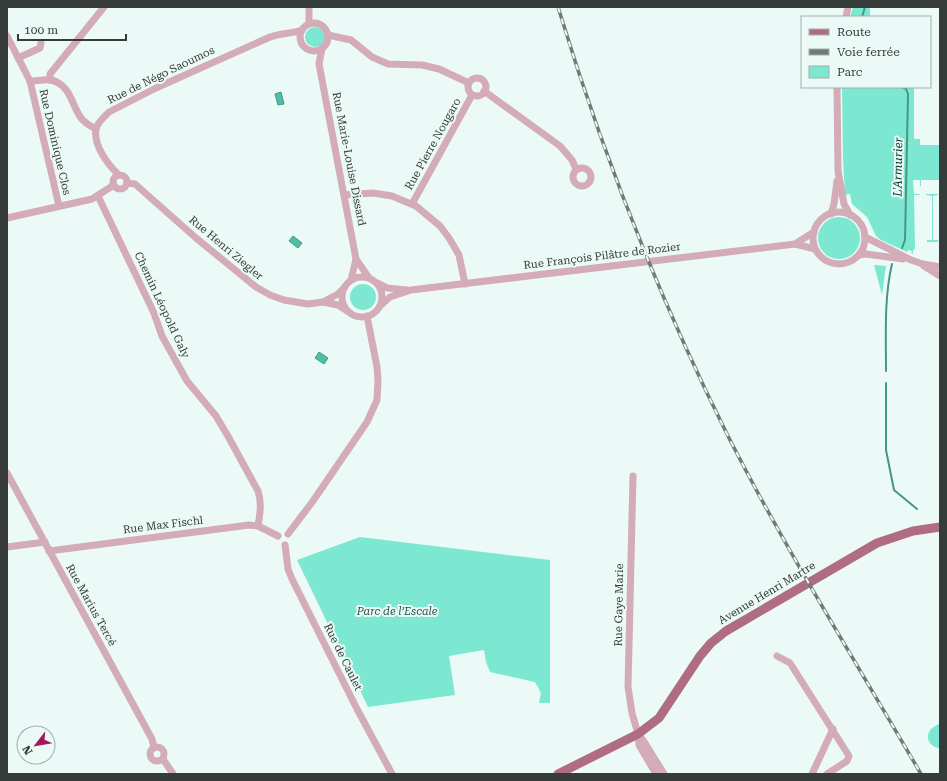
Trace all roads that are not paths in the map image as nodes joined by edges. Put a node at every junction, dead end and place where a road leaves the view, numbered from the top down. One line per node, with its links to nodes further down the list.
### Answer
1 (104, 7): 14 (street)
2 (309, 8): 3 (street)
3 (312, 23): 4 (street); 6 (street)
4 (302, 30): 5 (street); 8 (street)
5 (292, 34): 8 (street); 20 (street, Rue de Négo Saoumos)
6 (328, 35): 10 (street); 16 (street)
7 (7, 36): 12 (street, Rue Dominique Clos)
8 (301, 40): 11 (street)
9 (41, 43): 12 (street)
10 (322, 48): 11 (street); 13 (street, Rue Marie-Louise Dissard)
11 (311, 50): 13 (street, Rue Marie-Louise Dissard)
12 (18, 58): 15 (street, Rue Dominique Clos)
13 (320, 64): 25 (street, Rue Marie-Louise Dissard)
14 (50, 80): 15 (street); 20 (street)
15 (30, 81): 28 (street, Rue Dominique Clos)
16 (469, 83): 18 (street); 19 (street)
17 (836, 88): 22 (street)
18 (484, 91): 19 (street); 21 (street)
19 (472, 95): 27 (street, Rue Pierre Nougaro)
20 (96, 128): 23 (street)
21 (576, 169)
22 (838, 171): 29 (street); 30 (street)
23 (116, 180): 24 (street, Rue Henri Ziegler); 24 (street); 26 (street)
24 (127, 183): 47 (street, Rue Henri Ziegler)
25 (344, 195): 27 (street); 37 (street, Rue Marie-Louise Dissard)
26 (98, 196): 28 (street); 53 (street, Chemin Léopold Galy)
27 (412, 204): 44 (street)
28 (59, 206): 31 (street, Rue Dominique Clos)
29 (831, 214): 30 (street); 32 (street)
30 (850, 215): 33 (street)
31 (7, 218)
32 (814, 232): 34 (street, Rue François Pilâtre de Rozier); 35 (street)
33 (865, 237): 36 (street); 38 (street)
34 (795, 244): 35 (street, Rue François Pilâtre de Rozier); 44 (street, Rue François Pilâtre de Rozier)
35 (815, 249): 36 (street)
36 (858, 255): 38 (street)
37 (356, 259): 42 (street, Rue Marie-Louise Dissard); 43 (street, Rue Marie-Louise Dissard)
38 (911, 260): 39 (street)
39 (922, 264): 40 (street); 41 (street)
40 (940, 267)
41 (940, 276)
42 (351, 280): 43 (street); 45 (street)
43 (372, 280): 46 (street, Rue François Pilâtre de Rozier); 48 (street)
44 (465, 284): 46 (street, Rue François Pilâtre de Rozier)
45 (345, 286): 47 (street, Rue Henri Ziegler); 49 (street)
46 (412, 290): 48 (street, Rue François Pilâtre de Rozier)
47 (323, 302): 49 (street, Rue Henri Ziegler)
48 (380, 306): 50 (street)
49 (350, 312): 50 (street)
50 (367, 316): 55 (street)
51 (7, 473): 57 (street, Rue Marius Tercé)
52 (633, 476): 63 (street, Rue Gaye Marie)
53 (258, 526): 56 (street, Rue Max Fischl); 60 (street, Rue Max Fischl)
54 (940, 527): 63 (main road, Avenue Henri Martre)
55 (288, 534): 56 (street); 58 (street)
56 (278, 536): 58 (street)
57 (45, 542): 59 (street); 60 (street, Rue Marius Tercé)
58 (285, 545): 67 (street, Rue de Caulet)
59 (7, 547)
60 (49, 551): 64 (street, Rue Marius Tercé)
61 (777, 656): 62 (street)
62 (832, 729): 71 (street); 72 (street)
63 (638, 734): 68 (main road, Avenue Henri Martre); 69 (street, Rue Gaye Marie); 70 (street)
64 (154, 748): 65 (street, Rue Marius Tercé); 65 (street, Rue Marius Tercé)
65 (163, 759): 66 (street, Rue Marius Tercé)
66 (173, 774)
67 (392, 774)
68 (558, 774)
69 (656, 774)
70 (664, 774)
71 (812, 774)
72 (827, 774)

